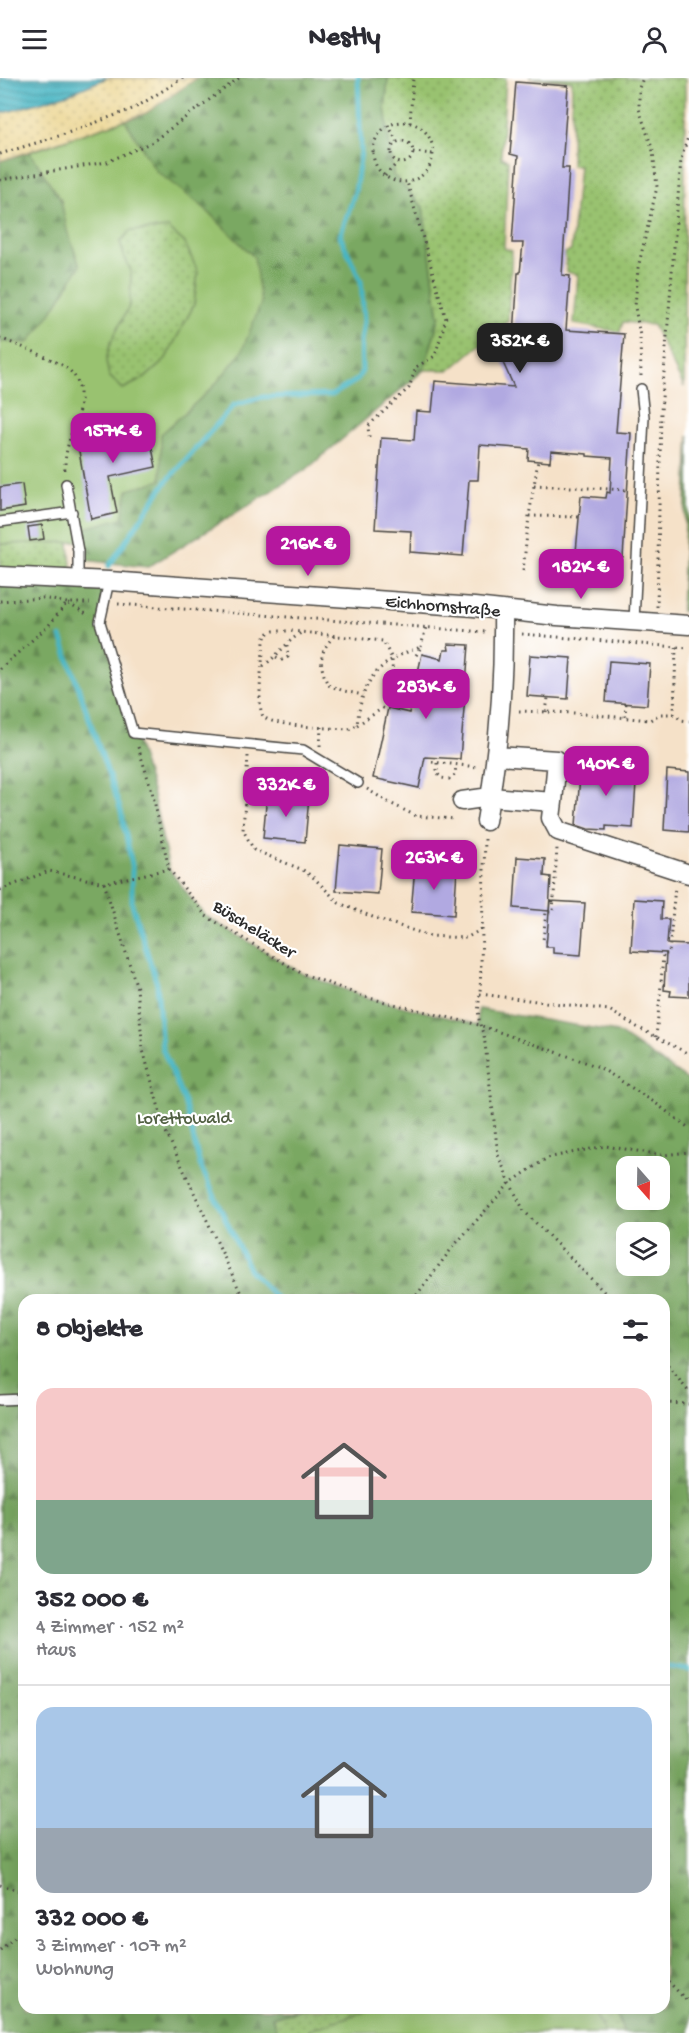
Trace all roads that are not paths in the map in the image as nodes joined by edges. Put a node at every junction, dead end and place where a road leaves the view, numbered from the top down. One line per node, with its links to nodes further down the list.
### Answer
1 (641, 389): 9 (lane)
2 (66, 484): 3 (lane)
3 (72, 512): 4 (lane); 6 (lane)
4 (0, 522)
5 (0, 576): 6 (street, Eichhornstraße)
6 (78, 579): 7 (street, Eichhornstraße)
7 (109, 580): 8 (street, Eichhornstraße); 12 (lane)
8 (503, 610): 9 (street, Eichhornstraße); 11 (street)
9 (634, 621): 10 (street, Eichhornstraße)
10 (689, 625)
11 (495, 762): 13 (street); 15 (street)
12 (358, 783)
13 (490, 797): 14 (street); 15 (street); 16 (street)
14 (462, 801)
15 (553, 802): 17 (street)
16 (486, 820)
17 (682, 872)
18 (18, 1399): 19 (lane)
19 (0, 1400)

